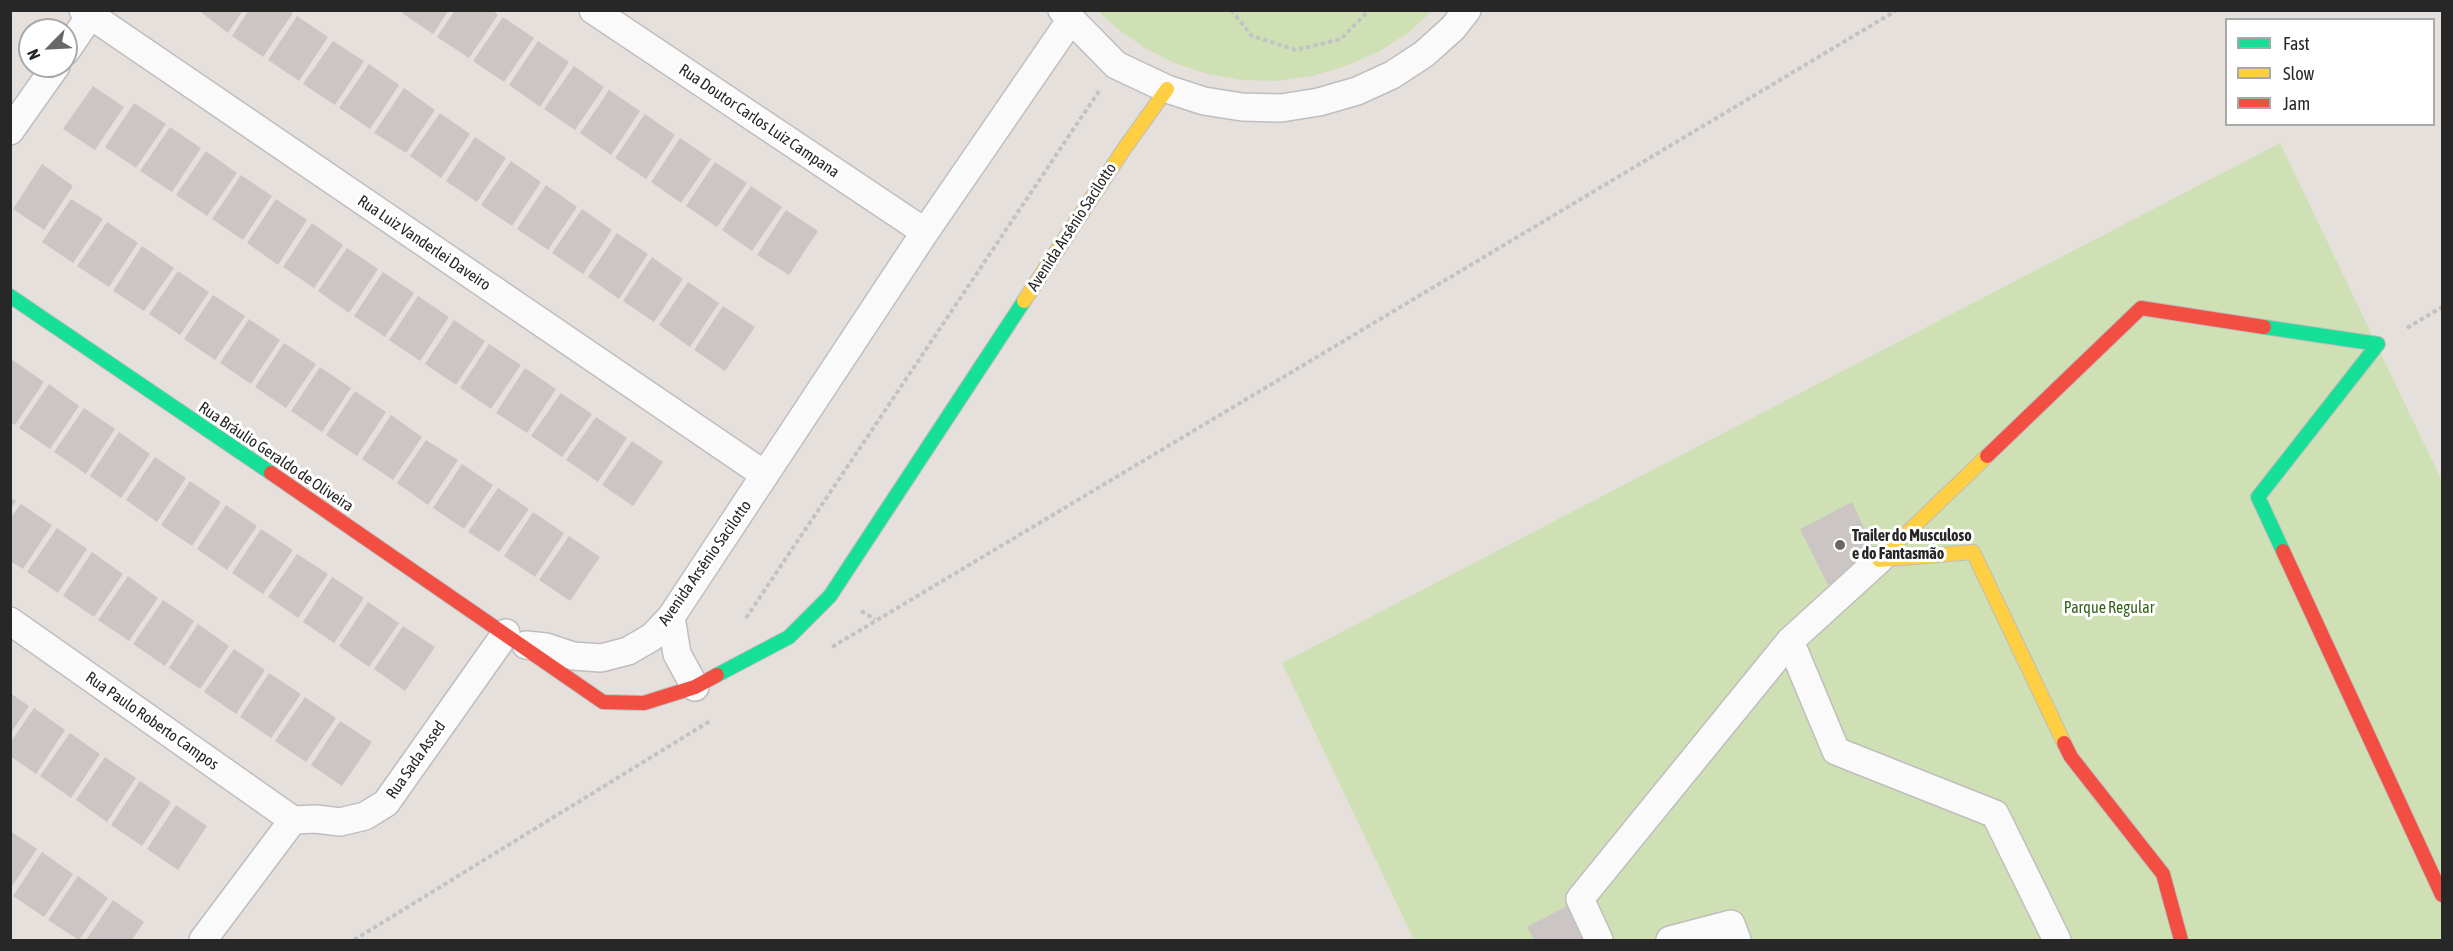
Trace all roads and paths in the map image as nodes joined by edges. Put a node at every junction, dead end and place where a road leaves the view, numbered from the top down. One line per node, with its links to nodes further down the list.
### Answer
1 (593, 10): 13 (street, Rua Doutor Carlos Luiz Campana)
2 (1231, 10): 3 (path)
3 (1369, 10)
4 (1467, 10): 11 (street)
5 (1897, 10): 22 (path)
6 (89, 12): 8 (street); 15 (street, Rua Luiz Vanderlei Daveiro)
7 (1066, 16): 9 (street); 13 (street, Avenida Arsênio Sacilotto)
8 (78, 31)
9 (1116, 65): 11 (street); 18 (path)
10 (47, 78): 12 (street)
11 (1167, 89): 23 (street, Avenida Arsênio Sacilotto)
12 (10, 130)
13 (925, 232): 15 (street, Avenida Arsênio Sacilotto)
14 (10, 296): 20 (street, Rua Bráulio Geraldo de Oliveira)
15 (765, 475): 17 (street, Avenida Arsênio Sacilotto)
16 (1879, 560): 21 (street); 26 (street); 33 (street)
17 (671, 617): 20 (street, Avenida Arsênio Sacilotto); 23 (street)
18 (745, 620)
19 (10, 621): 25 (street, Rua Paulo Roberto Campos)
20 (514, 639): 23 (street, Avenida Arsênio Sacilotto); 25 (street, Rua Sada Assed)
21 (1790, 641): 29 (street); 32 (street)
22 (826, 650)
23 (695, 687)
24 (715, 718): 28 (path)
25 (293, 820): 27 (street)
26 (2442, 895)
27 (203, 940)
28 (354, 940)
29 (1599, 940)
30 (1670, 940): 31 (street)
31 (1737, 940)
32 (2057, 940)
33 (2181, 940)

